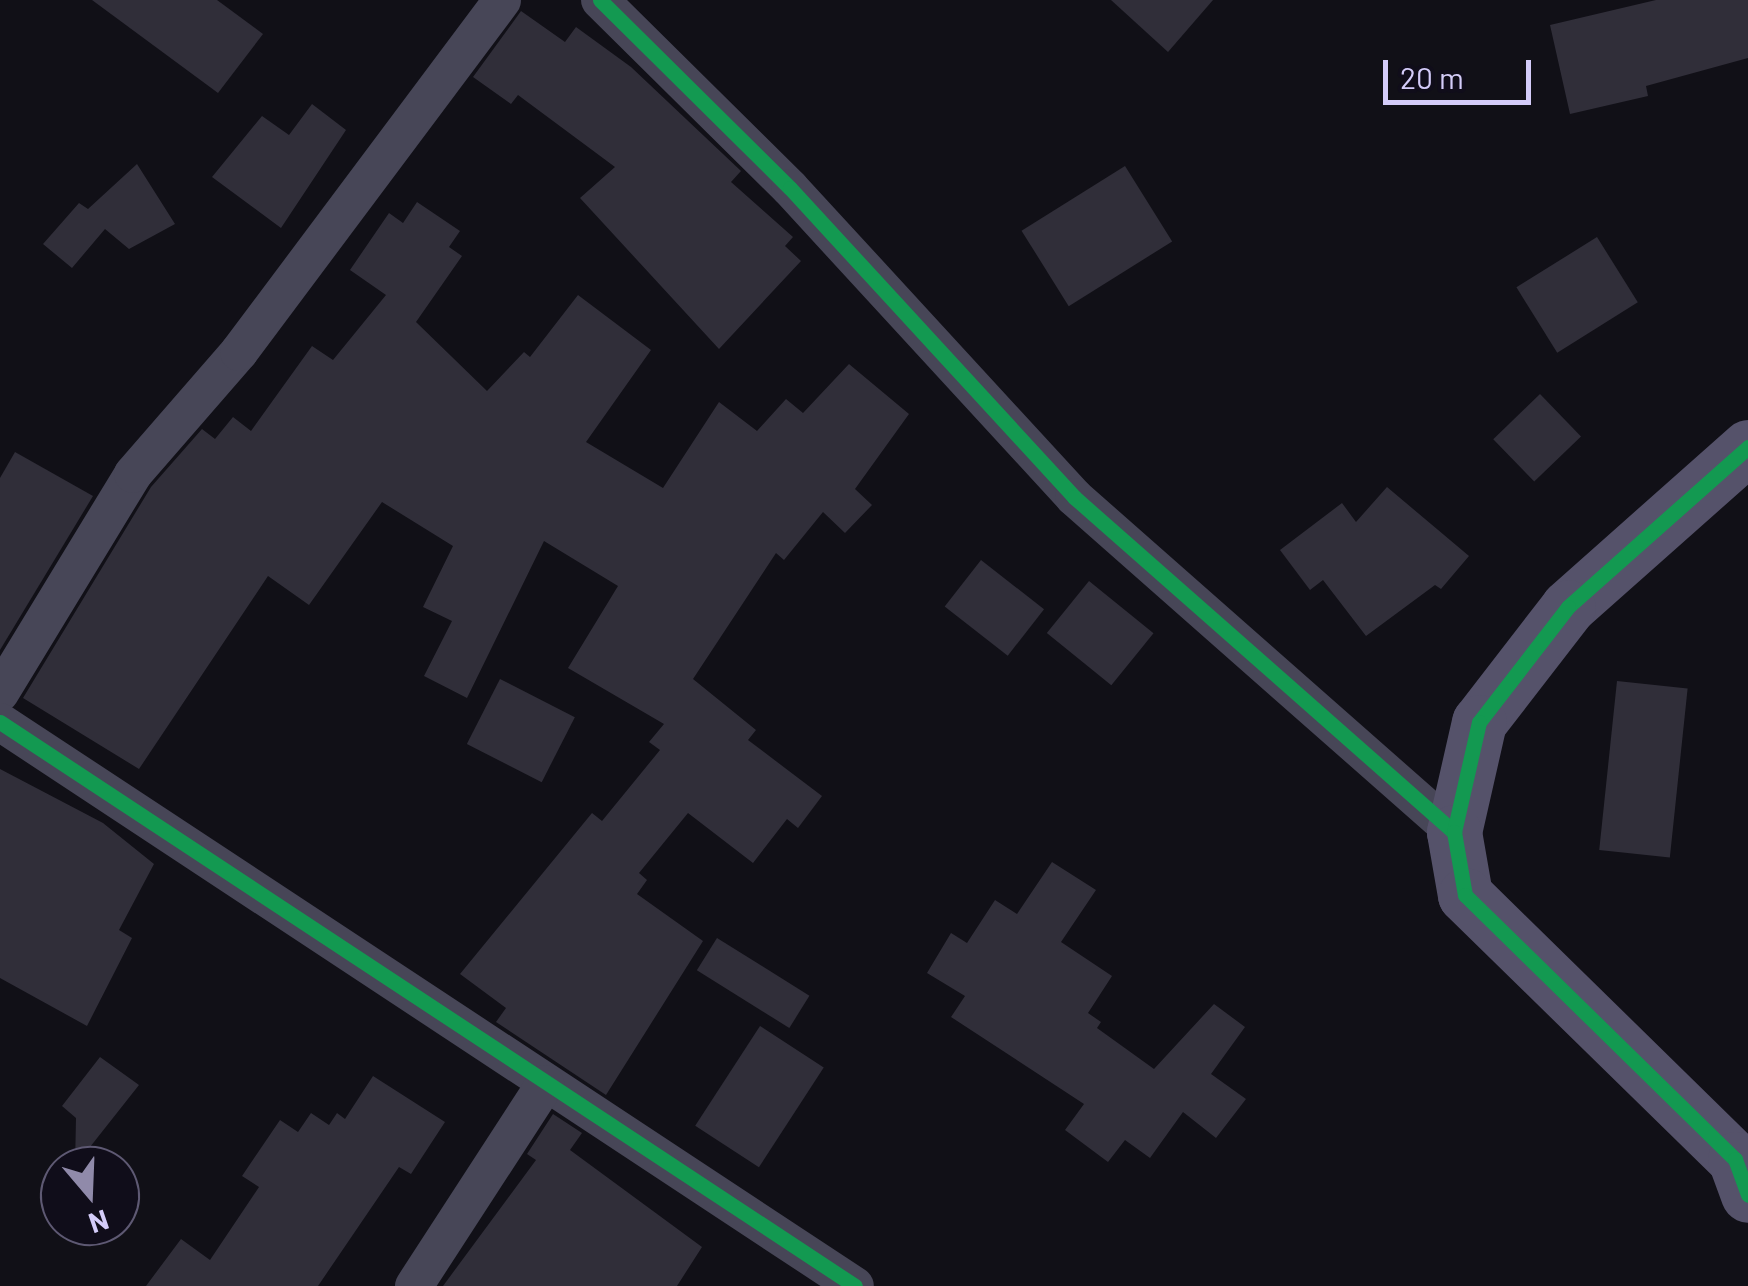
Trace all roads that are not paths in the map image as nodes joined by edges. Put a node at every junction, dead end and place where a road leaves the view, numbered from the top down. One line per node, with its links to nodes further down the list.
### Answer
1 (502, 0): 4 (street)
2 (600, 0): 6 (street)
3 (1748, 448): 6 (street)
4 (0, 693)
5 (0, 722): 7 (street)
6 (1454, 832): 8 (street)
7 (546, 1084): 9 (street); 10 (street)
8 (1748, 1195)
9 (414, 1286)
10 (855, 1286)

